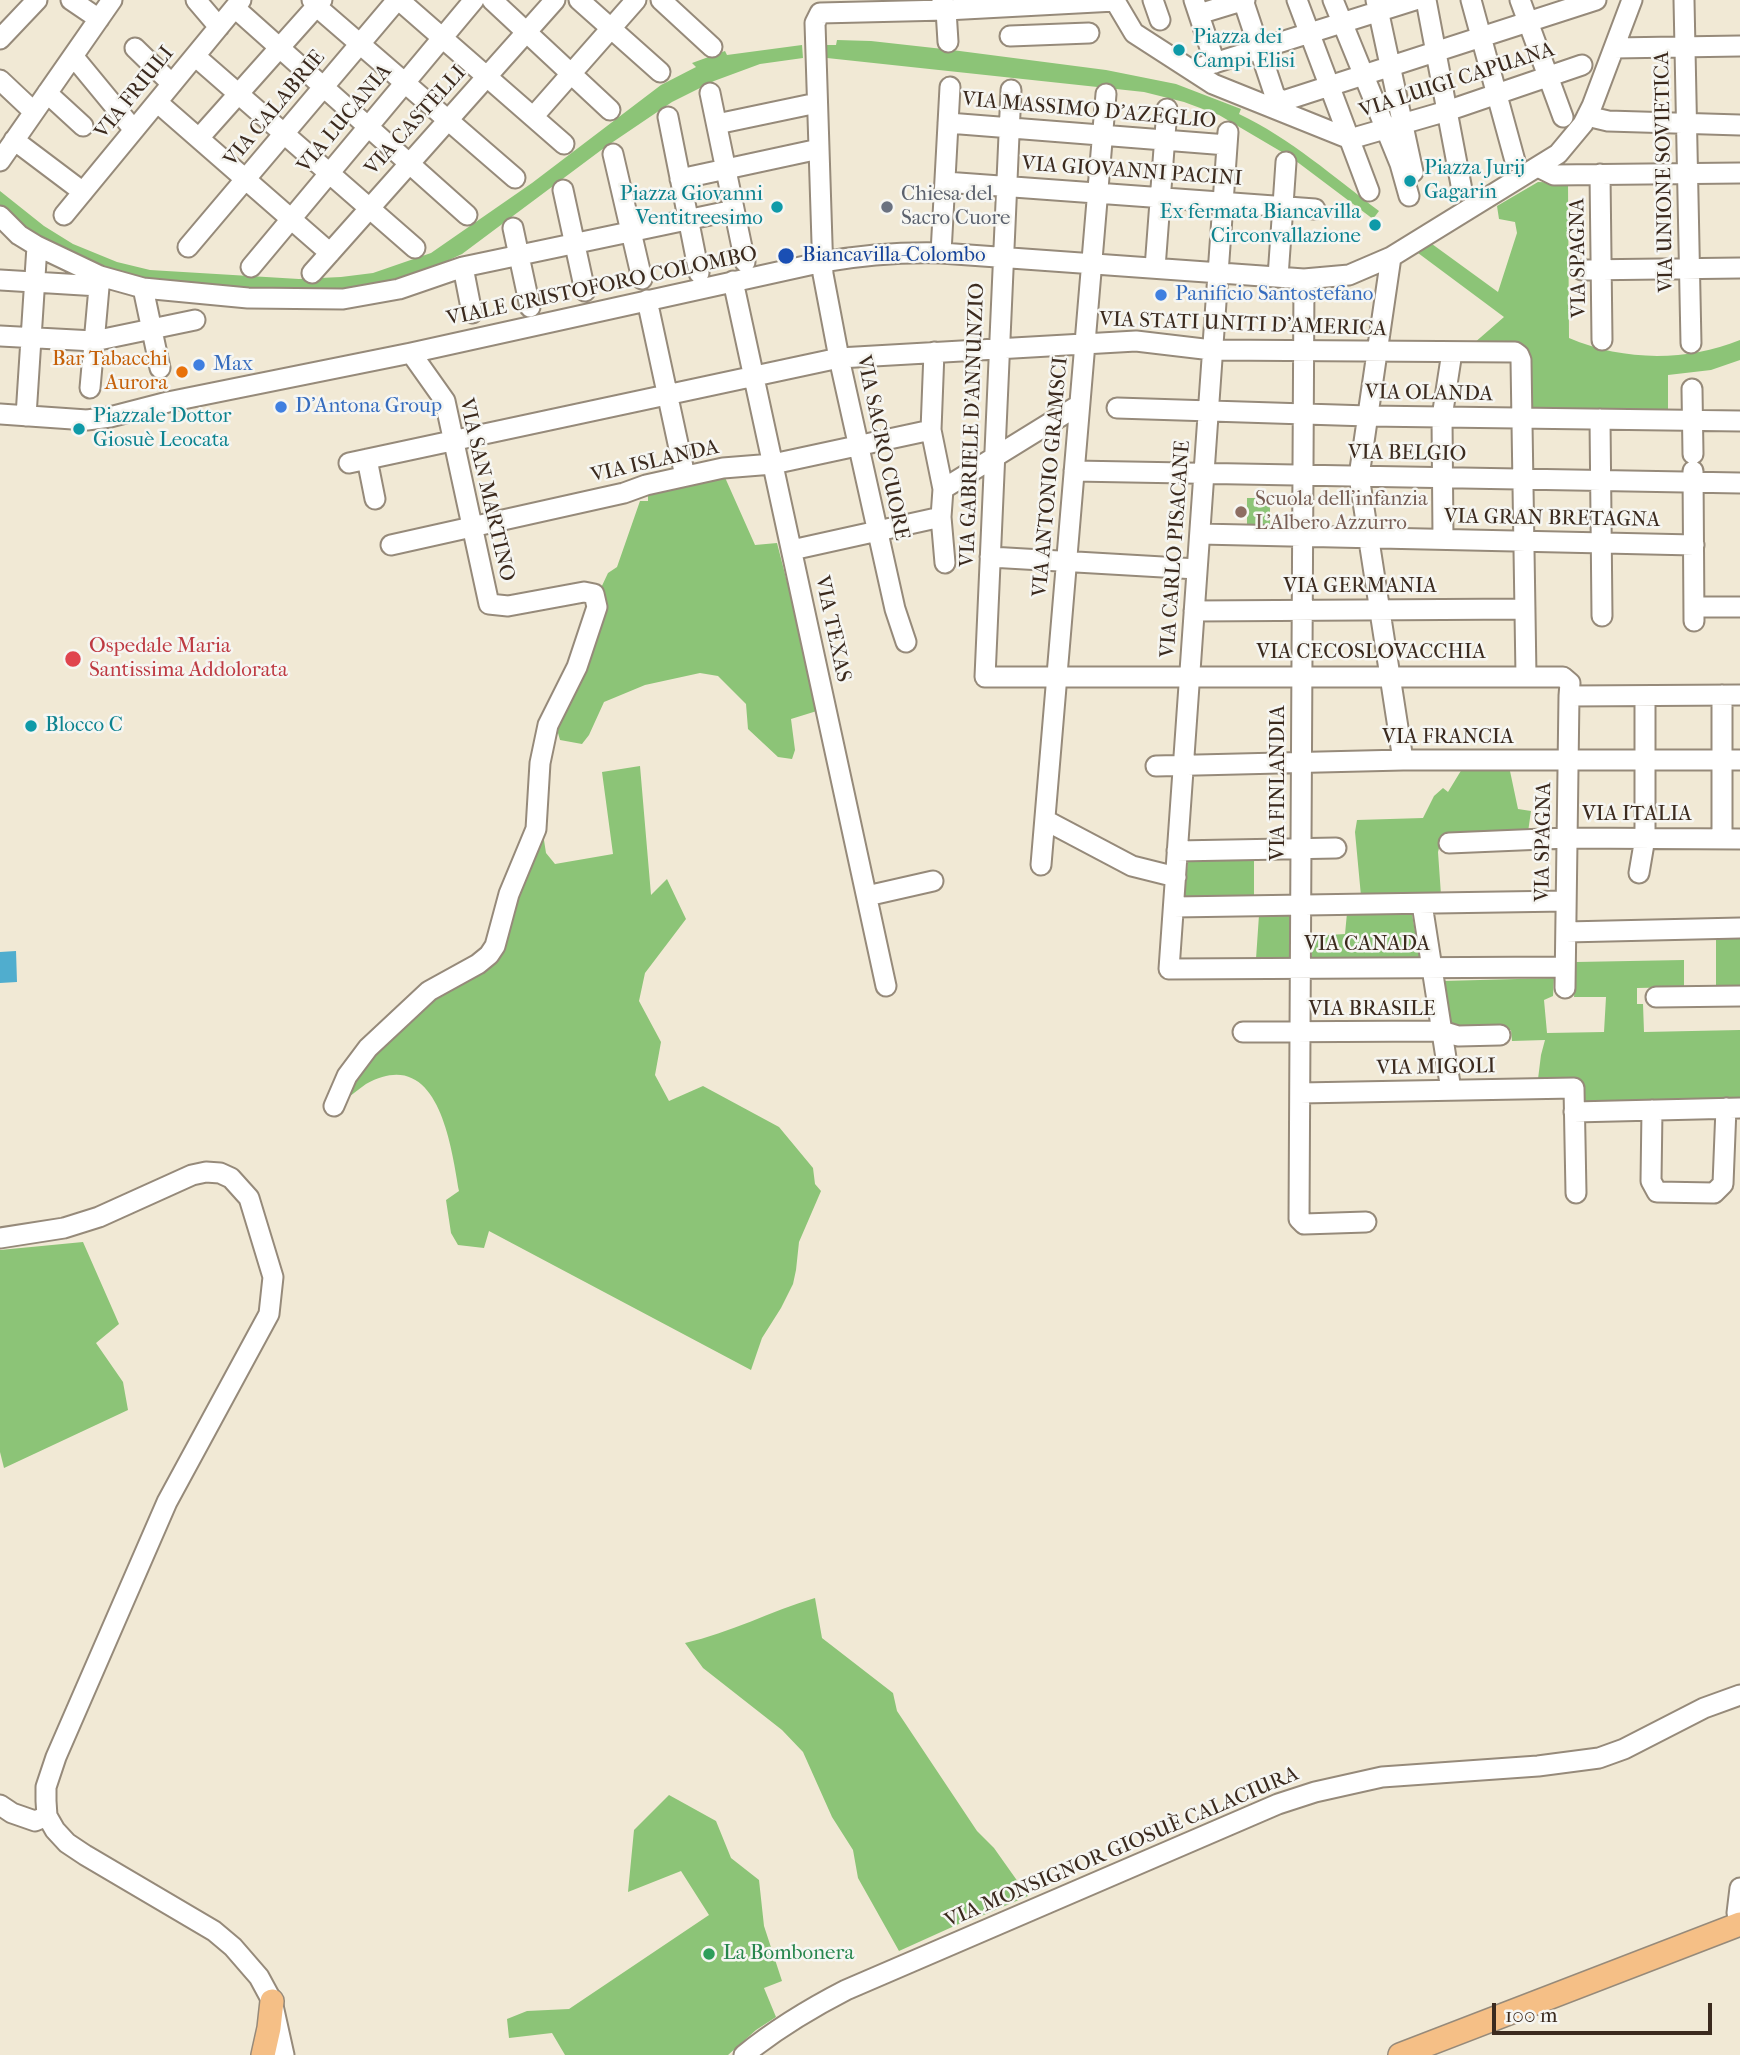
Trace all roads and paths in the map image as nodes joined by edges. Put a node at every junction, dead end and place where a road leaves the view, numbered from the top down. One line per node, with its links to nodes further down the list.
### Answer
1 (37, 0): 43 (street)
2 (71, 0): 33 (street)
3 (112, 0): 33 (street)
4 (196, 0): 37 (street)
5 (398, 0): 42 (street); 46 (street, VIA CALABRIE)
6 (474, 0): 42 (street, VIA LUCANIA)
7 (492, 0): 39 (street)
8 (555, 0): 39 (street, VIA CASTELLI)
9 (579, 0): 38 (street)
10 (636, 0): 38 (street)
11 (661, 0): 49 (street)
12 (1153, 0): 34 (street)
13 (1244, 0): 32 (street); 53 (street)
14 (1297, 0): 41 (street)
15 (1334, 0): 36 (street)
16 (1415, 0): 30 (street)
17 (1426, 0): 54 (street)
18 (1471, 0): 44 (street)
19 (1520, 0): 35 (street)
20 (1596, 0): 35 (street)
21 (1632, 0): 52 (street, VIALE CRISTOFORO COLOMBO)
22 (1684, 0): 50 (street, VIA UNIONE SOVIETICA)
23 (1103, 1): 25 (street); 60 (street, VIA LUIGI CAPUANA)
24 (317, 2): 46 (street); 48 (street)
25 (1050, 2): 26 (street)
26 (1000, 3): 28 (street); 40 (street)
27 (238, 4): 37 (street, VIA FRIULI); 48 (street)
28 (944, 5): 29 (street); 45 (street)
29 (868, 6): 31 (street)
30 (1377, 6): 36 (street); 59 (street)
31 (816, 7): 79 (street, VIA SACRO CUORE)
32 (1196, 7): 57 (street)
33 (99, 19): 55 (street)
34 (1160, 20)
35 (1528, 22): 44 (street); 65 (street)
36 (1342, 23): 41 (street); 64 (street)
37 (219, 27): 56 (street, VIA FRIULI)
38 (611, 28): 61 (street); 62 (street)
39 (526, 32): 62 (street); 63 (street, VIA CASTELLI)
40 (1088, 33)
41 (1310, 33): 53 (street); 69 (street)
42 (442, 37): 63 (street); 67 (street, VIA LUCANIA)
43 (0, 38)
44 (1482, 38): 54 (street); 77 (street)
45 (948, 42)
46 (360, 44): 67 (street); 70 (street, VIA CALABRIE)
47 (1740, 46): 50 (street)
48 (279, 47): 70 (street); 75 (street)
49 (712, 47)
50 (1685, 47): 52 (street); 90 (street, VIA UNIONE SOVIETICA)
51 (135, 48): 68 (street)
52 (1615, 48): 84 (street, VIALE CRISTOFORO COLOMBO)
53 (1259, 49): 57 (street); 69 (street)
54 (1436, 52): 59 (street); 82 (street)
55 (73, 56): 73 (street); 97 (street)
56 (195, 56): 68 (street, VIA FRIULI); 75 (street)
57 (1215, 63): 60 (street)
58 (1582, 65): 65 (street, VIA LUIGI CAPUANA)
59 (1390, 67): 64 (street); 96 (street)
60 (1192, 70): 102 (street, VIA LUIGI CAPUANA)
61 (660, 72)
62 (571, 73): 81 (street); 85 (street)
63 (487, 76): 85 (street); 88 (street, VIA CASTELLI)
64 (1363, 76): 69 (street); 96 (street)
65 (1548, 77): 77 (street, VIA LUIGI CAPUANA); 87 (street)
66 (0, 80): 83 (street)
67 (404, 83): 88 (street); 94 (street, VIA LUCANIA)
68 (172, 84): 78 (street, VIA FRIULI)
69 (1328, 86): 102 (street)
70 (323, 87): 94 (street); 98 (street, VIA CALABRIE)
71 (950, 87): 89 (street)
72 (1011, 90): 95 (street, VIA GABRIELE D'ANNUNZIO)
73 (47, 93): 83 (street); 93 (street)
74 (710, 93): 91 (street)
75 (238, 94): 98 (street); 100 (street)
76 (1106, 94): 99 (street, VIA ANTONIO GRAMSCI)
77 (1497, 94): 82 (street, VIA LUIGI CAPUANA); 108 (street)
78 (158, 102): 97 (street, VIA FRIULI); 100 (street)
79 (817, 103): 91 (street); 106 (street, VIA SACRO CUORE)
80 (1167, 109): 104 (street)
81 (610, 110)
82 (1447, 111): 96 (street, VIA LUIGI CAPUANA); 124 (street)
83 (34, 112): 103 (street)
84 (1587, 116): 90 (street); 112 (street, VIALE CRISTOFORO COLOMBO)
85 (533, 117): 105 (street)
86 (668, 117): 120 (street)
87 (1563, 117)
88 (447, 120): 111 (street, VIA CASTELLI); 118 (street)
89 (948, 123): 95 (street, VIA MASSIMO D'AZEGLIO); 121 (street)
90 (1686, 123): 92 (street); 117 (street, VIA UNIONE SOVIETICA)
91 (717, 124): 113 (street)
92 (1740, 125)
93 (83, 126)
94 (368, 126): 111 (street); 114 (street, VIA LUCANIA)
95 (1009, 127): 99 (street, VIA MASSIMO D'AZEGLIO); 122 (street, VIA GABRIELE D'ANNUNZIO)
96 (1394, 127): 102 (street, VIA LUIGI CAPUANA)
97 (135, 130): 126 (street, VIA FRIULI)
98 (284, 134): 114 (street); 119 (street, VIA CALABRIE)
99 (1102, 135): 104 (street, VIA MASSIMO D'AZEGLIO); 127 (street, VIA ANTONIO GRAMSCI)
100 (199, 138): 119 (street)
101 (1228, 138): 104 (street, VIA MASSIMO D'AZEGLIO); 129 (street, VIA CARLO PISACANE)
102 (1350, 139): 125 (street)
103 (14, 140): 109 (street); 126 (street)
104 (1165, 140): 128 (street)
105 (564, 144)
106 (819, 149): 113 (street); 151 (street, VIA SACRO CUORE)
107 (613, 154): 140 (street)
108 (1515, 160)
109 (0, 161)
110 (1286, 162): 130 (street)
111 (409, 163): 131 (street, VIA CASTELLI); 135 (street)
112 (1540, 167): 116 (street); 148 (street, VIALE CRISTOFORO COLOMBO)
113 (726, 169): 120 (street); 133 (street)
114 (329, 173): 131 (street); 137 (street, VIA LUCANIA)
115 (1740, 173): 117 (street)
116 (1600, 174): 117 (street); 158 (street, VIA SPAGNA)
117 (1688, 174): 157 (street, VIA UNIONE SOVIETICA)
118 (515, 178)
119 (246, 179): 137 (street); 143 (street, VIA CALABRIE)
120 (680, 179): 138 (street)
121 (945, 182): 122 (street, VIA GIOVANNI PACINI); 146 (street)
122 (1006, 186): 127 (street, VIA GIOVANNI PACINI); 149 (street, VIA GABRIELE D'ANNUNZIO)
123 (564, 190): 141 (street)
124 (1462, 190)
125 (1369, 191)
126 (83, 192): 134 (street, VIA FRIULI)
127 (1097, 193): 128 (street, VIA GIOVANNI PACINI); 152 (street, VIA ANTONIO GRAMSCI)
128 (1161, 197): 129 (street, VIA GIOVANNI PACINI); 155 (street)
129 (1223, 202): 130 (street, VIA GIOVANNI PACINI); 161 (street, VIA CARLO PISACANE)
130 (1283, 206): 132 (street, VIA GIOVANNI PACINI); 162 (street)
131 (369, 208): 144 (street); 145 (street, VIA CASTELLI)
132 (1315, 209)
133 (734, 210): 138 (street); 150 (street)
134 (64, 215)
135 (467, 215)
136 (0, 216): 142 (street)
137 (291, 219): 145 (street); 153 (street, VIA LUCANIA)
138 (688, 219): 140 (street); 160 (street)
139 (513, 228): 147 (street)
140 (630, 231): 141 (street); 163 (street)
141 (574, 243): 147 (street); 170 (street)
142 (37, 246): 166 (street); 168 (street)
143 (188, 247)
144 (415, 248)
145 (330, 253): 159 (street, VIA CASTELLI)
146 (941, 253): 149 (street, VIALE CRISTOFORO COLOMBO); 151 (street, VIALE CRISTOFORO COLOMBO)
147 (518, 254): 154 (street); 172 (street)
148 (1391, 257): 164 (street, VIALE CRISTOFORO COLOMBO); 185 (street)
149 (1003, 258): 152 (street, VIALE CRISTOFORO COLOMBO); 182 (street, VIA GABRIELE D'ANNUNZIO)
150 (745, 262)
151 (823, 262): 167 (street, VIALE CRISTOFORO COLOMBO); 189 (street, VIA SACRO CUORE)
152 (1091, 264): 155 (street, VIALE CRISTOFORO COLOMBO); 181 (street, VIA ANTONIO GRAMSCI)
153 (251, 267)
154 (463, 267): 169 (street); 173 (street)
155 (1155, 268): 161 (street, VIALE CRISTOFORO COLOMBO)
156 (1740, 268): 157 (street)
157 (1689, 269): 158 (street); 180 (street, VIA UNIONE SOVIETICA)
158 (1592, 270): 178 (street, VIA SPAGNA)
159 (312, 273)
160 (699, 273)
161 (1218, 273): 162 (street, VIALE CRISTOFORO COLOMBO); 183 (street, VIA CARLO PISACANE)
162 (1278, 277): 164 (street, VIALE CRISTOFORO COLOMBO)
163 (642, 279)
164 (1304, 279): 184 (street, VIA FINLANDIA)
165 (0, 280): 168 (street)
166 (100, 281): 168 (street); 169 (street); 179 (street)
167 (733, 281): 171 (street, VIALE CRISTOFORO COLOMBO); 191 (street, VIA TEXAS)
168 (34, 282): 177 (street)
169 (143, 288): 175 (street)
170 (584, 290)
171 (647, 300): 188 (street, VIALE CRISTOFORO COLOMBO); 194 (street)
172 (530, 307)
173 (472, 313)
174 (194, 320): 175 (street)
175 (152, 329): 179 (street); 190 (street)
176 (0, 336): 177 (street)
177 (31, 338): 179 (street); 200 (street)
178 (1602, 340)
179 (94, 341): 192 (street)
180 (1691, 343)
181 (1085, 344): 182 (street, VIA STATI UNITI D'AMERICA); 183 (street, VIA STATI UNITI D'AMERICA); 195 (street, VIA ANTONIO GRAMSCI)
182 (999, 349): 186 (street, VIA STATI UNITI D'AMERICA); 210 (street, VIA GABRIELE D'ANNUNZIO)
183 (1212, 350): 184 (street, VIA STATI UNITI D'AMERICA); 197 (street, VIA CARLO PISACANE)
184 (1304, 351): 185 (street, VIA STATI UNITI D'AMERICA); 199 (street, VIA FINLANDIA)
185 (1377, 351): 187 (street, VIA STATI UNITI D'AMERICA); 201 (street)
186 (934, 352): 189 (street, VIA STATI UNITI D'AMERICA); 207 (street)
187 (1452, 352): 202 (street); 203 (street, VIA STATI UNITI D'AMERICA)
188 (411, 353): 200 (street, VIALE CRISTOFORO COLOMBO); 208 (street, VIA SAN MARTINO)
189 (839, 358): 191 (street, VIA STATI UNITI D'AMERICA); 209 (street, VIA SACRO CUORE)
190 (160, 368)
191 (754, 376): 194 (street, VIA STATI UNITI D'AMERICA); 211 (street, VIA TEXAS)
192 (90, 388)
193 (1692, 389): 205 (street)
194 (667, 394): 208 (street, VIA STATI UNITI D'AMERICA); 216 (street)
195 (1079, 405): 210 (street); 213 (street, VIA ANTONIO GRAMSCI)
196 (1117, 408): 197 (street, VIA OLANDA)
197 (1208, 411): 199 (street, VIA OLANDA); 214 (street, VIA CARLO PISACANE)
198 (0, 414): 200 (street, VIALE CRISTOFORO COLOMBO)
199 (1304, 414): 201 (street, VIA OLANDA); 215 (street, VIA FINLANDIA)
200 (26, 416)
201 (1368, 416): 202 (street, VIA OLANDA); 217 (street)
202 (1442, 417): 203 (street, VIA OLANDA); 218 (street)
203 (1522, 418): 204 (street, VIA OLANDA); 219 (street)
204 (1600, 419): 205 (street, VIA OLANDA); 220 (street)
205 (1692, 420): 206 (street, VIA OLANDA); 212 (street)
206 (1740, 421)
207 (931, 430): 209 (street, VIA ISLANDA); 222 (street)
208 (454, 440): 223 (street, VIA STATI UNITI D'AMERICA); 225 (street, VIA SAN MARTINO)
209 (859, 446): 211 (street, VIA ISLANDA); 226 (street, VIA SACRO CUORE)
210 (994, 457): 222 (street); 236 (street, VIA GABRIELE D'ANNUNZIO)
211 (773, 464): 216 (street, VIA ISLANDA); 235 (street, VIA TEXAS)
212 (1693, 469): 220 (street, VIA BELGIO); 221 (street, VIA BELGIO); 234 (street)
213 (1074, 471): 214 (street, VIA BELGIO); 237 (street, VIA ANTONIO GRAMSCI)
214 (1204, 474): 215 (street, VIA BELGIO); 227 (street, VIA CARLO PISACANE)
215 (1303, 475): 217 (street, VIA BELGIO); 228 (street, VIA FINLANDIA)
216 (685, 476): 225 (street, VIA ISLANDA)
217 (1359, 476): 218 (street, VIA BELGIO); 229 (street)
218 (1442, 478): 219 (street, VIA BELGIO); 230 (street)
219 (1523, 479): 220 (street, VIA BELGIO); 231 (street)
220 (1601, 480): 232 (street)
221 (1740, 483)
222 (943, 489): 224 (street)
223 (375, 499)
224 (941, 517): 226 (street); 238 (street)
225 (473, 527): 233 (street, VIA ISLANDA); 296 (street, VIA SAN MARTINO)
226 (877, 531): 235 (street); 246 (street, VIA SACRO CUORE)
227 (1199, 534): 228 (street, VIA GRAN BRETAGNA); 239 (street, VIA CARLO PISACANE)
228 (1303, 536): 229 (street, VIA GRAN BRETAGNA); 242 (street, VIA FINLANDIA)
229 (1368, 538): 230 (street, VIA GRAN BRETAGNA); 243 (street)
230 (1443, 539): 231 (street, VIA GRAN BRETAGNA)
231 (1524, 541): 232 (street, VIA GRAN BRETAGNA); 241 (street)
232 (1602, 542): 234 (street, VIA GRAN BRETAGNA); 245 (street)
233 (391, 545)
234 (1694, 545): 240 (street)
235 (792, 550): 275 (street, VIA TEXAS)
236 (990, 557): 237 (street); 250 (street, VIA GABRIELE D'ANNUNZIO)
237 (1066, 561): 239 (street); 251 (street, VIA ANTONIO GRAMSCI)
238 (945, 564)
239 (1197, 569): 244 (street, VIA CARLO PISACANE)
240 (1740, 607)
241 (1525, 609): 243 (street, VIA GERMANIA); 249 (street)
242 (1303, 610): 243 (street, VIA GERMANIA); 244 (street, VIA GERMANIA); 247 (street, VIA FINLANDIA)
243 (1380, 610): 248 (street)
244 (1194, 611): 252 (street, VIA CARLO PISACANE)
245 (1602, 616)
246 (906, 642)
247 (1302, 676): 248 (street, VIA CECOSLOVACCHIA); 252 (street, VIA CECOSLOVACCHIA); 260 (street, VIA FINLANDIA)
248 (1390, 676): 249 (street, VIA CECOSLOVACCHIA); 256 (street)
249 (1526, 676): 254 (street, VIA CECOSLOVACCHIA)
250 (985, 677): 251 (street, VIA CECOSLOVACCHIA)
251 (1056, 677): 252 (street, VIA CECOSLOVACCHIA); 263 (street, VIA ANTONIO GRAMSCI)
252 (1190, 677): 262 (street, VIA CARLO PISACANE)
253 (1731, 695): 255 (street); 257 (street)
254 (1569, 696): 255 (street); 258 (street, VIA SPAGNA)
255 (1645, 696): 259 (street)
256 (1403, 760): 258 (street, VIA FRANCIA); 260 (street, VIA FRANCIA)
257 (1731, 760): 259 (street, VIA FRANCIA); 266 (street)
258 (1568, 761): 259 (street, VIA FRANCIA); 264 (street, VIA SPAGNA)
259 (1645, 761): 265 (street)
260 (1302, 763): 262 (street, VIA FRANCIA); 268 (street, VIA FINLANDIA)
261 (1156, 766): 262 (street, VIA FRANCIA)
262 (1183, 766): 270 (street, VIA CARLO PISACANE)
263 (1045, 820): 271 (street, VIA ANTONIO GRAMSCI); 273 (street)
264 (1567, 838): 265 (street, VIA ITALIA); 267 (street, VIA ITALIA); 276 (street, VIA SPAGNA)
265 (1645, 838): 266 (street, VIA ITALIA); 272 (street)
266 (1731, 839)
267 (1449, 843)
268 (1301, 848): 269 (street); 270 (street); 278 (street, VIA FINLANDIA)
269 (1336, 848)
270 (1177, 851): 273 (street, VIA CARLO PISACANE)
271 (1041, 865)
272 (1639, 873)
273 (1176, 877): 279 (street, VIA CARLO PISACANE)
274 (933, 881): 275 (street)
275 (867, 896): 286 (street, VIA TEXAS)
276 (1566, 901): 277 (street); 281 (street, VIA SPAGNA)
277 (1422, 904): 278 (street); 284 (street)
278 (1301, 905): 279 (street); 283 (street, VIA FINLANDIA)
279 (1174, 906): 285 (street, VIA CARLO PISACANE)
280 (1740, 928): 281 (street)
281 (1566, 932): 282 (street, VIA SPAGNA)
282 (1565, 967): 284 (street, VIA CANADA); 287 (street, VIA SPAGNA)
283 (1301, 968): 284 (street, VIA CANADA); 285 (street, VIA CANADA); 292 (street, VIA FINLANDIA)
284 (1432, 968): 290 (street)
285 (1169, 969)
286 (886, 986)
287 (1565, 988)
288 (1740, 996): 289 (street)
289 (1656, 997)
290 (1442, 1031): 292 (street, VIA BRASILE); 293 (street, VIA BRASILE); 294 (street)
291 (1243, 1032): 292 (street, VIA BRASILE)
292 (1300, 1032): 295 (street, VIA FINLANDIA)
293 (1500, 1035)
294 (1451, 1090): 295 (street, VIA MIGOLI); 299 (street, VIA MIGOLI)
295 (1300, 1093): 301 (street, VIA FINLANDIA)
296 (334, 1106)
297 (1733, 1108): 298 (street); 298 (street)
298 (1651, 1110): 299 (street)
299 (1574, 1112): 300 (street)
300 (1576, 1193)
301 (1366, 1222)
302 (0, 1238): 305 (street)
303 (1740, 1695): 311 (street, VIA MONSIGNOR GIOSUÈ CALACIURA)
304 (0, 1805): 305 (street)
305 (47, 1816): 308 (street)
306 (1740, 1888): 307 (street)
307 (1738, 1918): 312 (main road)
308 (272, 2001): 309 (main road); 310 (street)
309 (262, 2055)
310 (284, 2055)
311 (744, 2055)
312 (1400, 2055)

